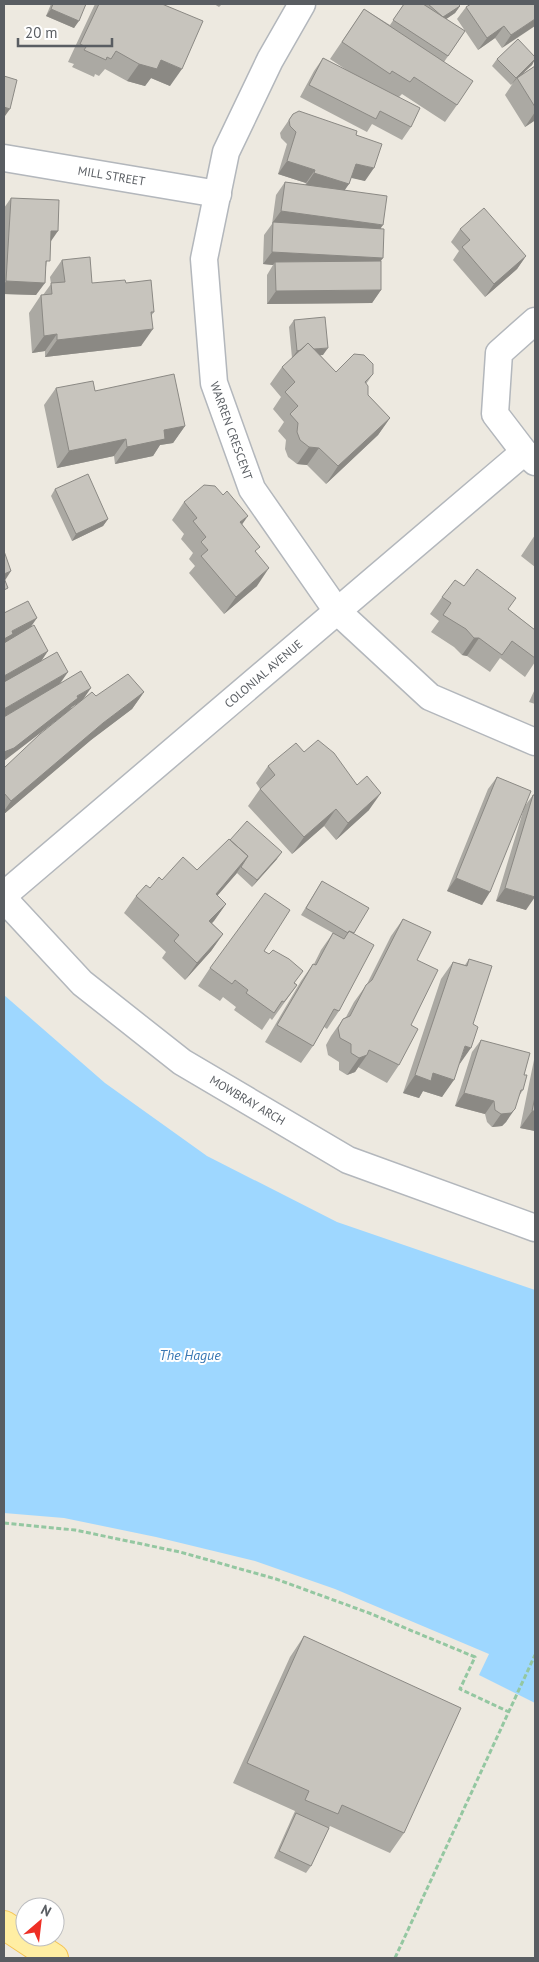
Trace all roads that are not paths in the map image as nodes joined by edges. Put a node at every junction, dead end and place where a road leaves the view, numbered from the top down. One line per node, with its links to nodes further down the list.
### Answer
1 (302, 4): 3 (street, WARREN CRESCENT)
2 (4, 158): 3 (street, MILL STREET)
3 (218, 194): 6 (street, WARREN CRESCENT)
4 (535, 321): 5 (street)
5 (530, 457): 6 (street, COLONIAL AVENUE)
6 (337, 610): 7 (street, WARREN CRESCENT); 8 (street, COLONIAL AVENUE)
7 (535, 742)
8 (4, 895)
9 (4, 899): 10 (street, MOWBRAY ARCH)
10 (535, 1228)
11 (4, 1925): 12 (main road)
12 (54, 1958)

